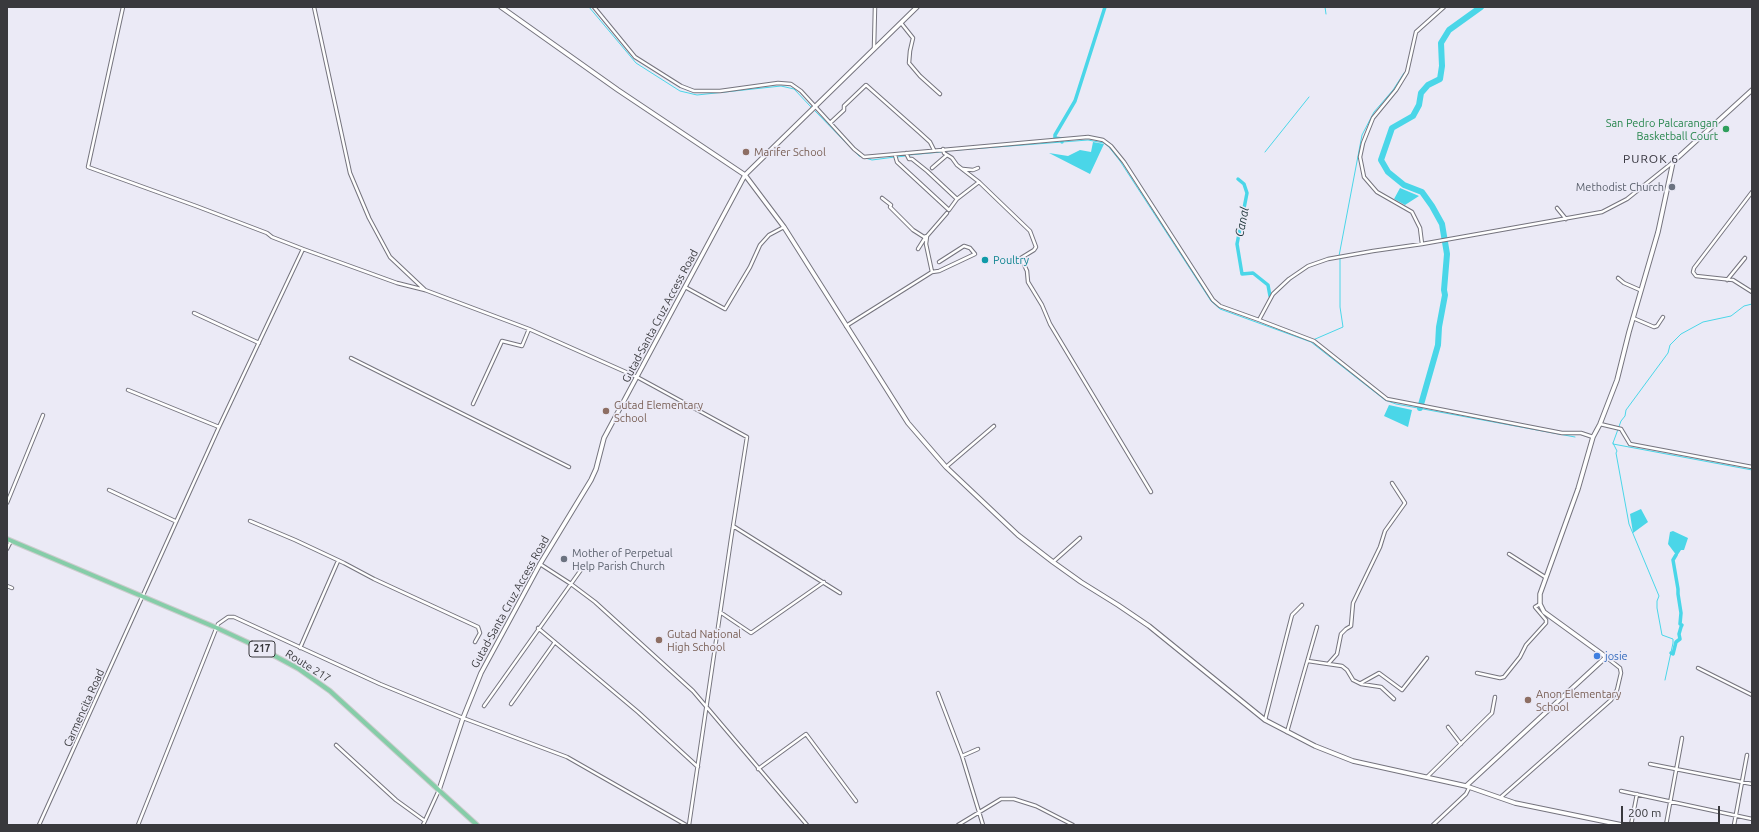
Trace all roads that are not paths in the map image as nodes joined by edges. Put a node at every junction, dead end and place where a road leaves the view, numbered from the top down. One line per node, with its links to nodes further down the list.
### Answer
1 (123, 7): 34 (street)
2 (314, 7): 42 (street)
3 (501, 7): 23 (street)
4 (594, 7): 12 (street)
5 (875, 7): 9 (street)
6 (917, 7): 8 (street, Gutad-Santa Cruz Access Road)
7 (1444, 7): 33 (street)
8 (901, 23): 9 (street, Gutad-Santa Cruz Access Road); 11 (street)
9 (874, 48): 12 (street, Gutad-Santa Cruz Access Road)
10 (1752, 90): 19 (street)
11 (940, 94)
12 (814, 107): 13 (street); 23 (street, Gutad-Santa Cruz Access Road)
13 (830, 123): 14 (street); 17 (street)
14 (934, 150): 15 (street); 16 (street)
15 (943, 150): 18 (street); 48 (street)
16 (906, 153): 17 (street); 27 (street)
17 (895, 155): 27 (street)
18 (947, 155): 20 (street); 22 (street)
19 (1674, 162): 30 (street); 43 (street)
20 (932, 168)
21 (978, 168): 22 (street)
22 (962, 169): 24 (street)
23 (745, 175): 31 (street); 41 (street, Gutad-Santa Cruz Access Road)
24 (979, 182): 27 (street); 66 (street)
25 (1752, 192): 40 (street)
26 (882, 198): 32 (street)
27 (958, 199)
28 (1557, 208): 30 (street)
29 (946, 213): 32 (street)
30 (1567, 220): 33 (street)
31 (784, 228): 41 (street); 49 (street)
32 (927, 236): 35 (street); 38 (street)
33 (1422, 244): 48 (street)
34 (303, 249): 42 (street); 51 (street, Carmencita Road)
35 (918, 249)
36 (1745, 258): 40 (street)
37 (939, 262): 38 (street)
38 (932, 272): 49 (street)
39 (1618, 278): 43 (street)
40 (1727, 280): 44 (street)
41 (685, 287): 53 (street, Gutad-Santa Cruz Access Road)
42 (425, 290): 50 (street)
43 (1640, 290): 46 (street)
44 (1752, 292)
45 (194, 313): 51 (street)
46 (1632, 317): 47 (street); 57 (street)
47 (1663, 317)
48 (1259, 320): 60 (street)
49 (846, 326): 62 (street)
50 (529, 329): 53 (street); 55 (street)
51 (259, 343): 59 (street, Carmencita Road)
52 (351, 358): 61 (street)
53 (637, 378): 70 (street); 77 (street, Gutad-Santa Cruz Access Road)
54 (128, 390): 59 (street)
55 (473, 404)
56 (43, 415): 67 (street)
57 (1600, 424): 60 (street); 63 (street)
58 (994, 426): 62 (street)
59 (219, 427): 69 (street, Carmencita Road)
60 (1593, 437): 79 (street)
61 (569, 467)
62 (946, 467): 76 (street)
63 (1752, 467)
64 (1392, 483): 98 (street)
65 (109, 490): 69 (street)
66 (1151, 492)
67 (7, 503)
68 (250, 521): 75 (street)
69 (176, 522): 85 (street, Carmencita Road)
70 (733, 526): 80 (street); 88 (street)
71 (1080, 538): 76 (street)
72 (9, 540): 73 (street); 85 (main road, Route 217 / 217)
73 (7, 549)
74 (1509, 554): 79 (street)
75 (338, 561): 92 (street); 94 (street)
76 (1053, 562): 110 (street)
77 (540, 564): 81 (street); 109 (street, Gutad-Santa Cruz Access Road)
78 (583, 567): 81 (street)
79 (1545, 577): 86 (street)
80 (824, 582): 84 (street); 88 (street)
81 (571, 584): 90 (street); 108 (street)
82 (7, 586): 83 (street)
83 (12, 588)
84 (840, 592)
85 (142, 597): 89 (main road, Route 217 / 217); 137 (street, Carmencita Road)
86 (1540, 604): 95 (street); 100 (street)
87 (1302, 605): 110 (street)
88 (720, 612): 108 (street)
89 (217, 628): 94 (street); 127 (main road, Route 217 / 217); 138 (street)
90 (538, 628): 93 (street); 107 (street)
91 (1317, 628): 97 (street)
92 (475, 642)
93 (555, 642): 106 (street); 120 (street)
94 (300, 648): 109 (street)
95 (1606, 657): 126 (street); 130 (street)
96 (1427, 658): 101 (street)
97 (1308, 661): 98 (street); 112 (street)
98 (1329, 663): 101 (street)
99 (1698, 668): 103 (street)
100 (1477, 673)
101 (1361, 684): 105 (street)
102 (938, 693): 118 (street)
103 (1752, 695)
104 (1495, 697): 114 (street)
105 (1394, 699)
106 (511, 704)
107 (484, 706)
108 (707, 706): 120 (street); 121 (street)
109 (463, 718): 127 (street, Gutad-Santa Cruz Access Road); 140 (street)
110 (1265, 720): 112 (street)
111 (1448, 727): 114 (street)
112 (1287, 732): 123 (street)
113 (1682, 738): 122 (street)
114 (1461, 744): 123 (street)
115 (336, 745): 136 (street)
116 (978, 749): 118 (street)
117 (1747, 755): 124 (street)
118 (962, 756): 133 (street)
119 (1650, 764): 122 (street)
120 (698, 767): 141 (street)
121 (758, 769): 132 (street); 142 (street)
122 (1676, 770): 124 (street); 131 (street)
123 (1426, 778): 126 (street)
124 (1741, 782): 125 (street); 134 (street)
125 (1752, 784)
126 (1468, 787): 130 (street); 146 (street)
127 (439, 790): 136 (street); 139 (main road, Route 217 / 217)
128 (1621, 791): 129 (street)
129 (1637, 794): 131 (street); 148 (street)
130 (1501, 797): 147 (street)
131 (1670, 800): 134 (street); 149 (street)
132 (856, 802)
133 (979, 813): 143 (street); 144 (street); 145 (street)
134 (1736, 815): 135 (street); 150 (street)
135 (1752, 818)
136 (424, 824)
137 (39, 825)
138 (138, 825)
139 (477, 825)
140 (686, 825)
141 (689, 825)
142 (807, 825)
143 (958, 825)
144 (983, 825)
145 (1073, 825)
146 (1433, 825)
147 (1622, 825)
148 (1631, 825)
149 (1666, 825)
150 (1734, 825)

